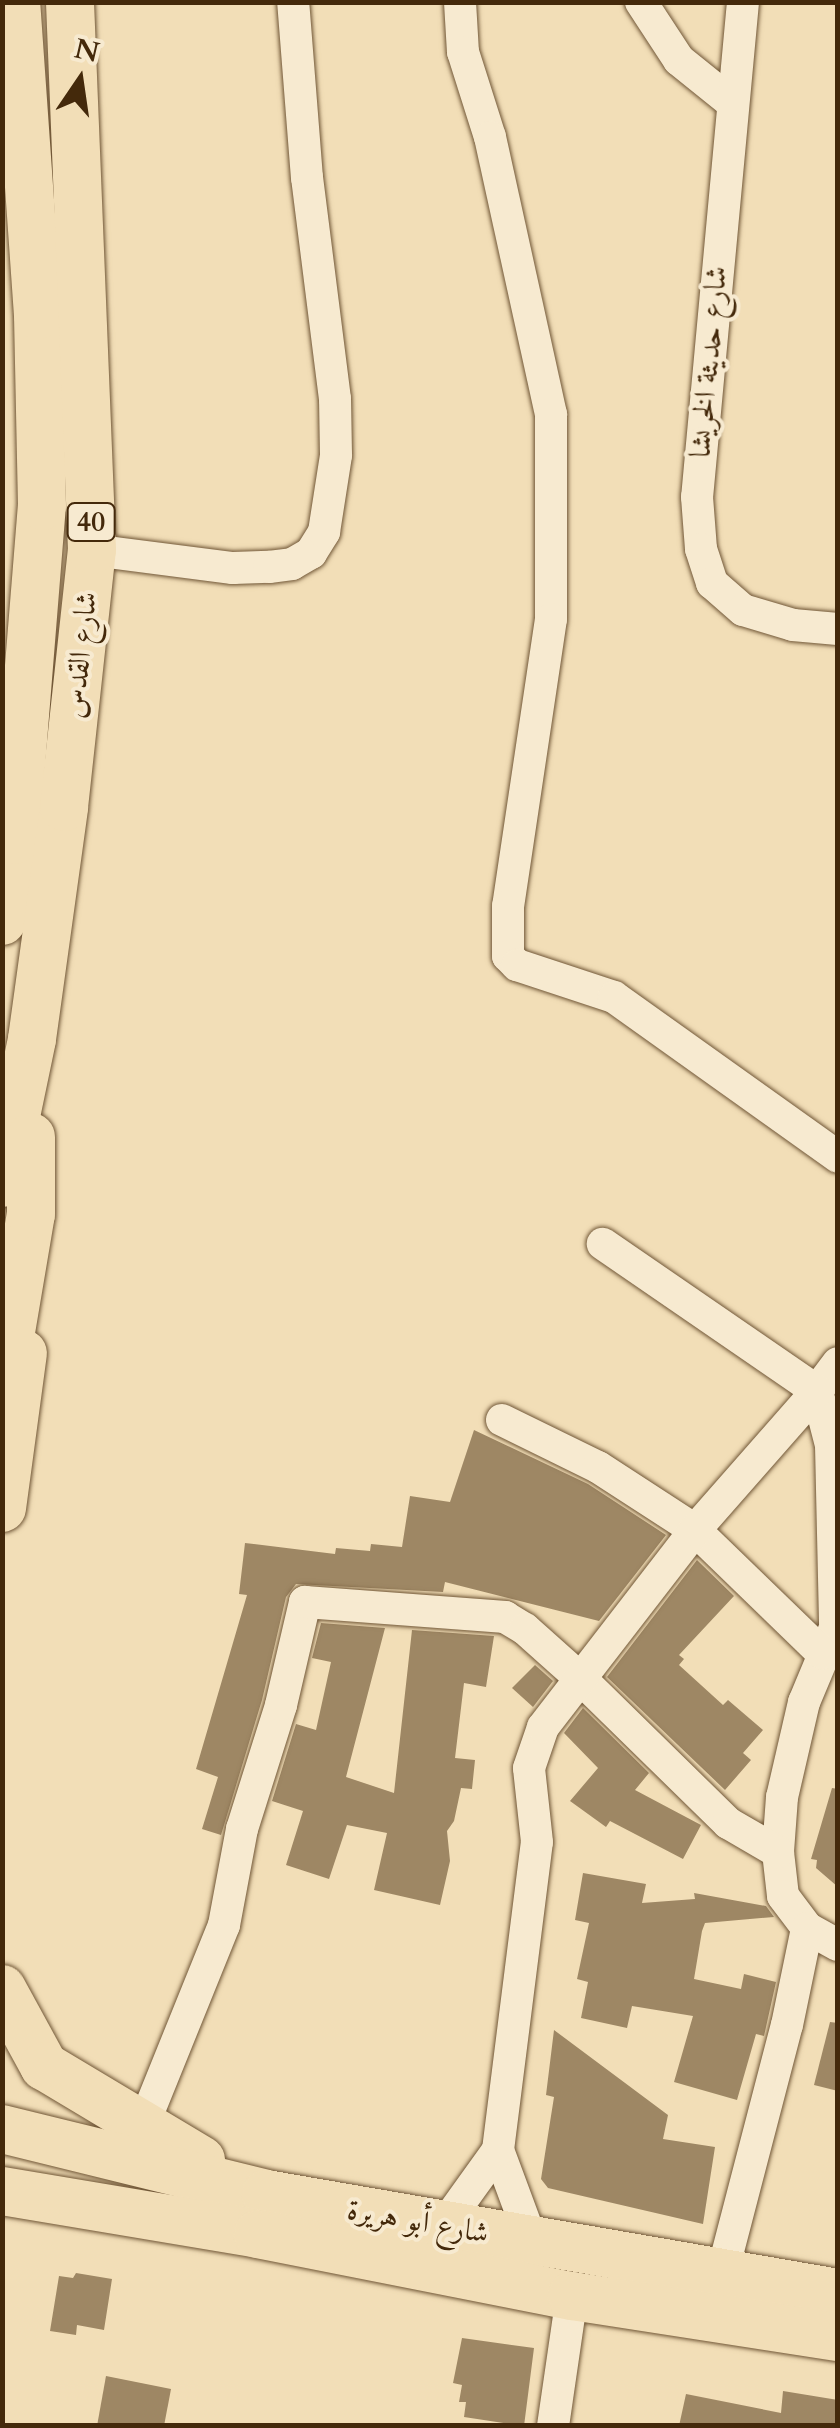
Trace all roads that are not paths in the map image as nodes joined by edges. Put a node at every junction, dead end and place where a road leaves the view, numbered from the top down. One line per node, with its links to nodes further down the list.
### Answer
1 (16, 2): 10 (highway, شارع القدس / 40)
2 (70, 2): 8 (highway, شارع القدس / 40)
3 (293, 2): 8 (street)
4 (460, 2): 11 (street)
5 (641, 2): 7 (street)
6 (744, 2): 7 (street, شارع حديثة الخريشا)
7 (731, 102): 9 (street, شارع حديثة الخريشا)
8 (92, 550): 12 (highway, شارع القدس / 40)
9 (838, 628)
10 (2, 920)
11 (838, 1157)
12 (17, 1198): 15 (highway); 18 (highway)
13 (603, 1244): 16 (street)
14 (838, 1363): 16 (street)
15 (2, 1385)
16 (817, 1391): 19 (street); 20 (street)
17 (502, 1420): 19 (street)
18 (2, 1508)
19 (695, 1530): 20 (street); 21 (street)
20 (831, 1636): 22 (street)
21 (581, 1679): 22 (street); 26 (street); 28 (street)
22 (778, 1852): 23 (street)
23 (806, 1928): 24 (street); 33 (street)
24 (838, 1945)
25 (2, 1989): 26 (highway)
26 (142, 2128): 30 (highway)
27 (2, 2129): 30 (highway, شارع أبو هريرة)
28 (498, 2150): 31 (street); 32 (street)
29 (2, 2191): 35 (highway, شارع أبو هريرة)
30 (266, 2194): 31 (highway, شارع أبو هريرة)
31 (442, 2228): 32 (highway, شارع أبو هريرة)
32 (532, 2242): 33 (highway, شارع أبو هريرة)
33 (722, 2274): 34 (highway, شارع أبو هريرة)
34 (838, 2293)
35 (572, 2296): 36 (highway, شارع أبو هريرة); 37 (street)
36 (838, 2337)
37 (553, 2426)

